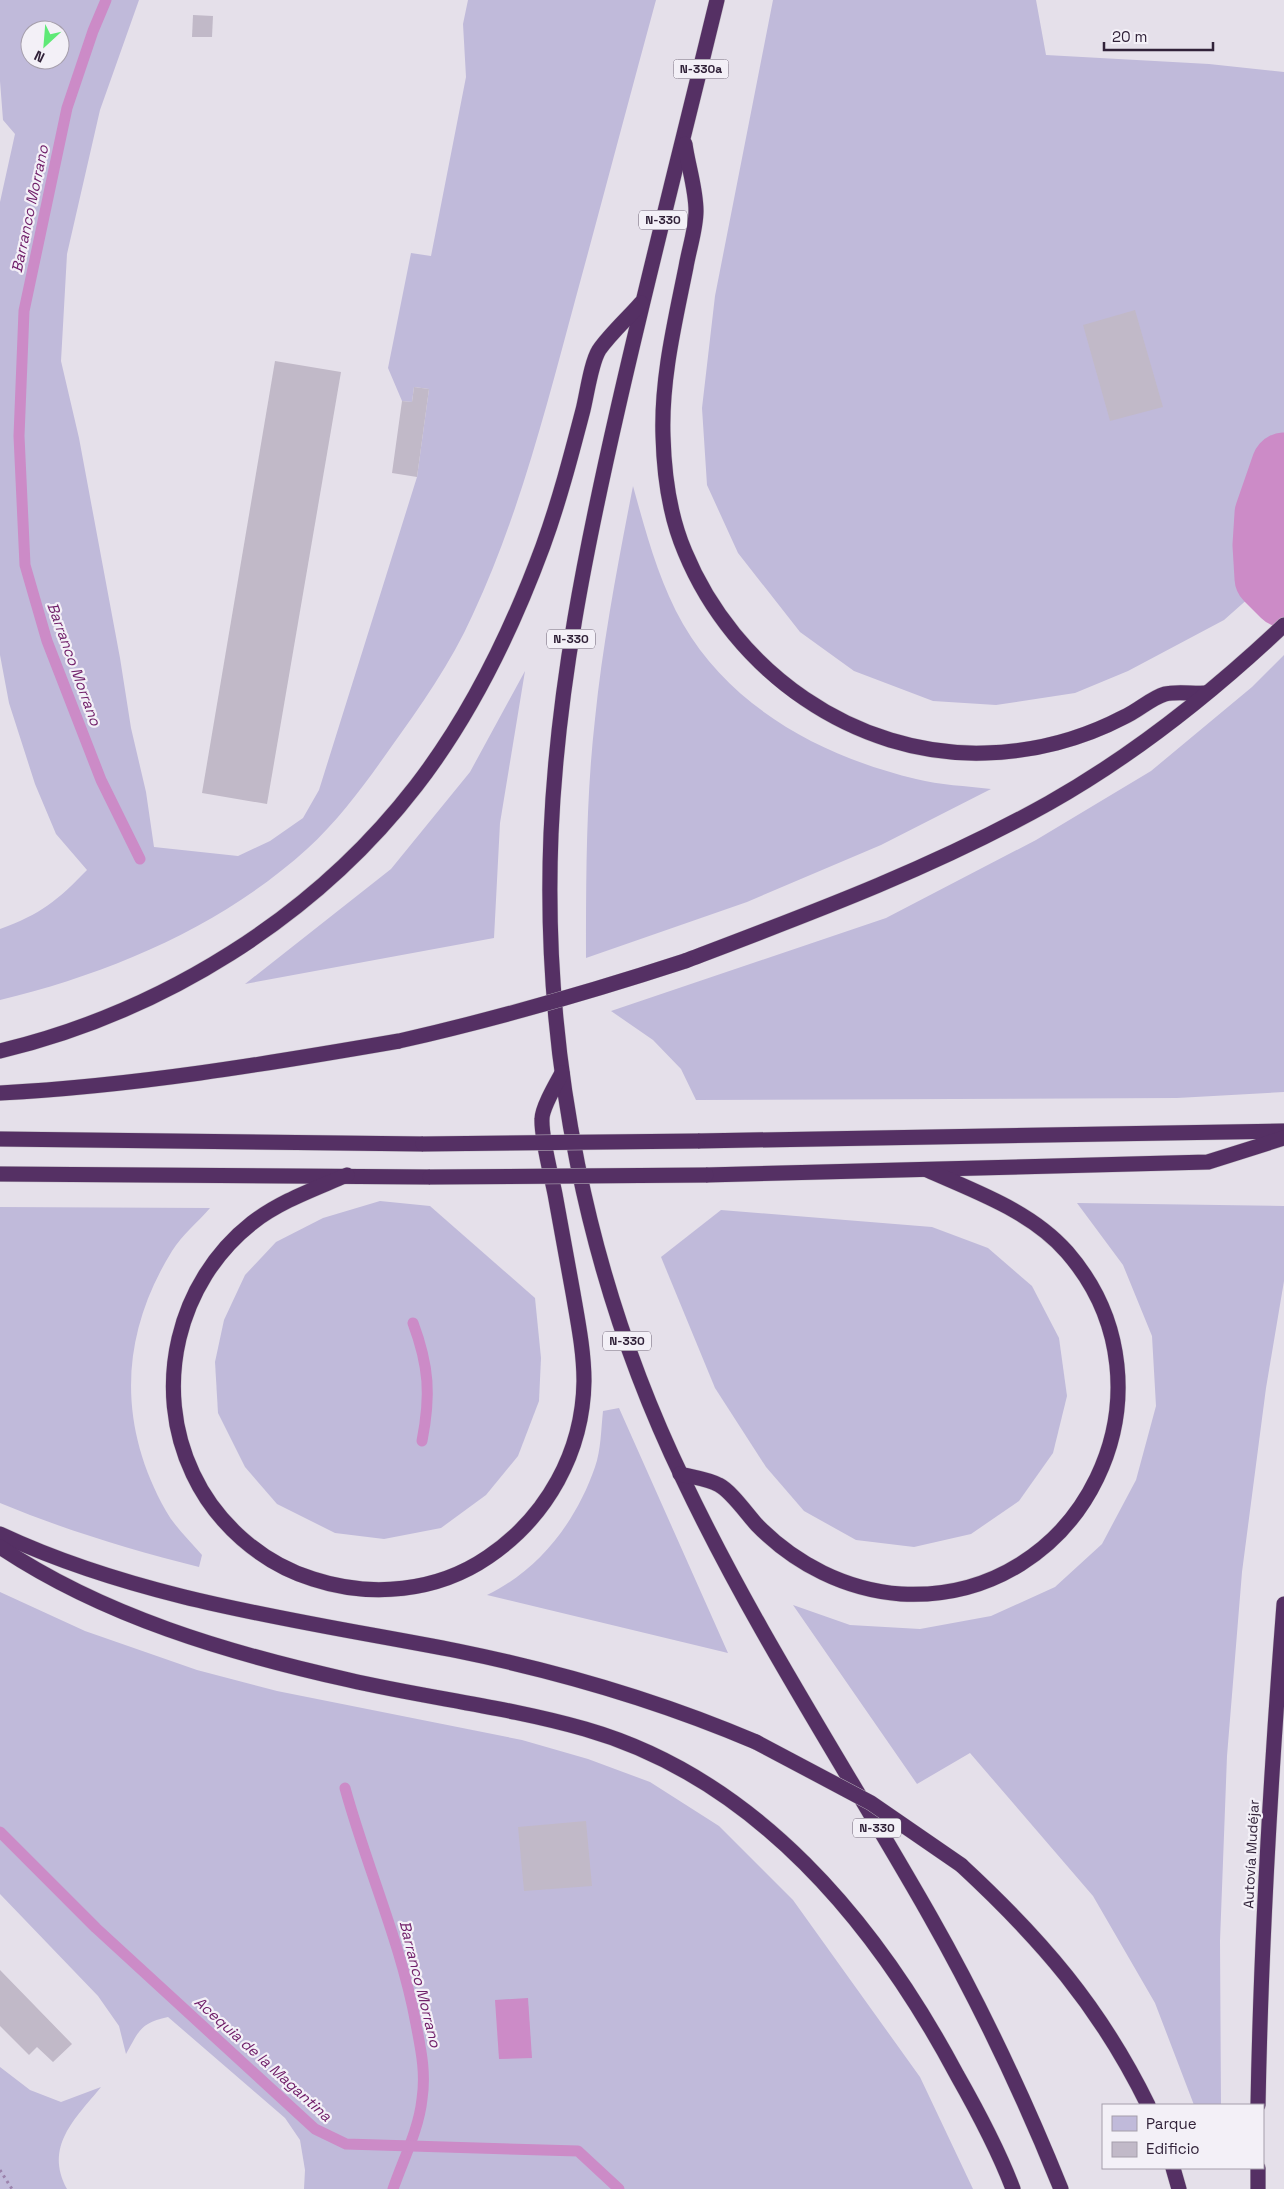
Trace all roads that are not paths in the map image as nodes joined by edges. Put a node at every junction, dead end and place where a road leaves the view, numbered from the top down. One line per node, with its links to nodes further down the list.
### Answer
1 (717, 0): 2 (highway, N-330a)
2 (684, 138): 3 (highway, N-330); 5 (highway)
3 (642, 302): 6 (highway); 7 (highway, N-330)
4 (1284, 625): 5 (highway)
5 (1206, 694): 8 (highway, bridge)
6 (0, 1051)
7 (562, 1073): 14 (highway); 15 (highway, N-330)
8 (0, 1093)
9 (1284, 1131): 11 (highway, bridge)
10 (1284, 1138): 12 (highway)
11 (0, 1139)
12 (927, 1170): 14 (highway, bridge); 15 (highway)
13 (0, 1174): 14 (highway)
14 (348, 1175)
15 (680, 1474): 24 (highway, N-330)
16 (0, 1534): 19 (highway, bridge)
17 (0, 1547): 23 (highway)
18 (1284, 1604): 20 (highway, Autovía Mudéjar)
19 (1147, 2104)
20 (1258, 2104)
21 (1173, 2169): 25 (highway)
22 (1258, 2169): 26 (highway)
23 (1013, 2189)
24 (1061, 2189)
25 (1180, 2189)
26 (1258, 2189)

